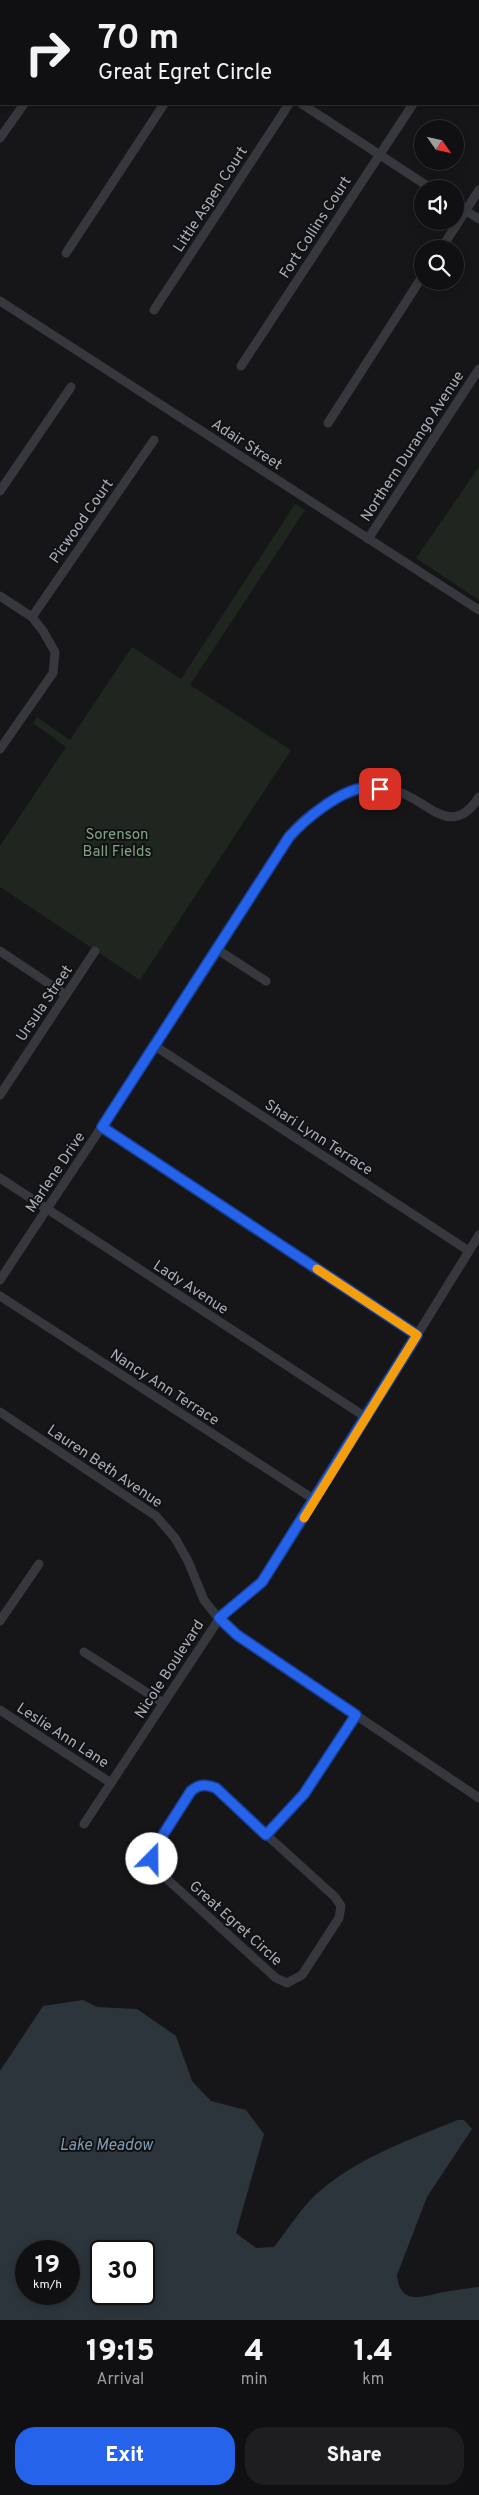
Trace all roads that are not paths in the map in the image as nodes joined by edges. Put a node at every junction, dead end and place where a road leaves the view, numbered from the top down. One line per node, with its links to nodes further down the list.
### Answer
1 (23, 105): 6 (street)
2 (163, 105): 13 (street)
3 (288, 105): 16 (street, Little Aspen Court)
4 (304, 105): 7 (street)
5 (412, 105): 7 (street, Fort Collins Court)
6 (0, 138)
7 (380, 154): 8 (street); 17 (street, Fort Collins Court)
8 (419, 180)
9 (479, 190): 10 (street)
10 (466, 210): 11 (street); 12 (street)
11 (479, 219)
12 (447, 240)
13 (66, 253)
14 (414, 289): 20 (street)
15 (0, 302): 23 (street, Adair Street)
16 (154, 310)
17 (241, 366)
18 (479, 369): 23 (street, Northern Durango Avenue)
19 (71, 387): 22 (street)
20 (328, 423)
21 (154, 440): 26 (street, Picwood Court)
22 (0, 491)
23 (368, 539): 25 (street, Adair Street)
24 (0, 596): 26 (street)
25 (479, 610)
26 (32, 617): 27 (street)
27 (0, 749)
28 (479, 797): 29 (street, Marlene Drive)
29 (218, 950): 32 (street); 34 (street, Marlene Drive)
30 (0, 951): 33 (street)
31 (95, 951): 33 (street, Ursula Street)
32 (266, 981)
33 (66, 995): 35 (street, Ursula Street)
34 (155, 1046): 36 (street, Marlene Drive); 40 (street, Shari Lynn Terrace)
35 (0, 1095)
36 (102, 1127): 38 (street, Marlene Drive); 43 (street)
37 (0, 1178): 38 (street, Lady Avenue)
38 (46, 1210): 41 (street, Marlene Drive); 45 (street, Lady Avenue)
39 (479, 1235): 40 (street, Nicole Boulevard)
40 (469, 1251): 43 (street, Nicole Boulevard)
41 (0, 1280)
42 (0, 1296): 46 (street, Nancy Ann Terrace)
43 (417, 1335): 45 (street, Nicole Boulevard)
44 (0, 1412): 48 (street, Lauren Beth Avenue)
45 (367, 1418): 46 (street, Nicole Boulevard)
46 (315, 1500): 48 (street, Nicole Boulevard)
47 (39, 1564): 49 (street)
48 (219, 1618): 51 (street, Nicole Boulevard); 53 (street, Lauren Beth Avenue)
49 (0, 1621)
50 (84, 1652): 51 (street)
51 (163, 1703): 54 (street, Nicole Boulevard)
52 (0, 1710): 54 (street, Leslie Ann Lane)
53 (356, 1715): 55 (street, Lauren Beth Avenue); 57 (street)
54 (111, 1783): 56 (street, Nicole Boulevard)
55 (479, 1798)
56 (84, 1824)
57 (266, 1835): 57 (street, Great Egret Circle)

